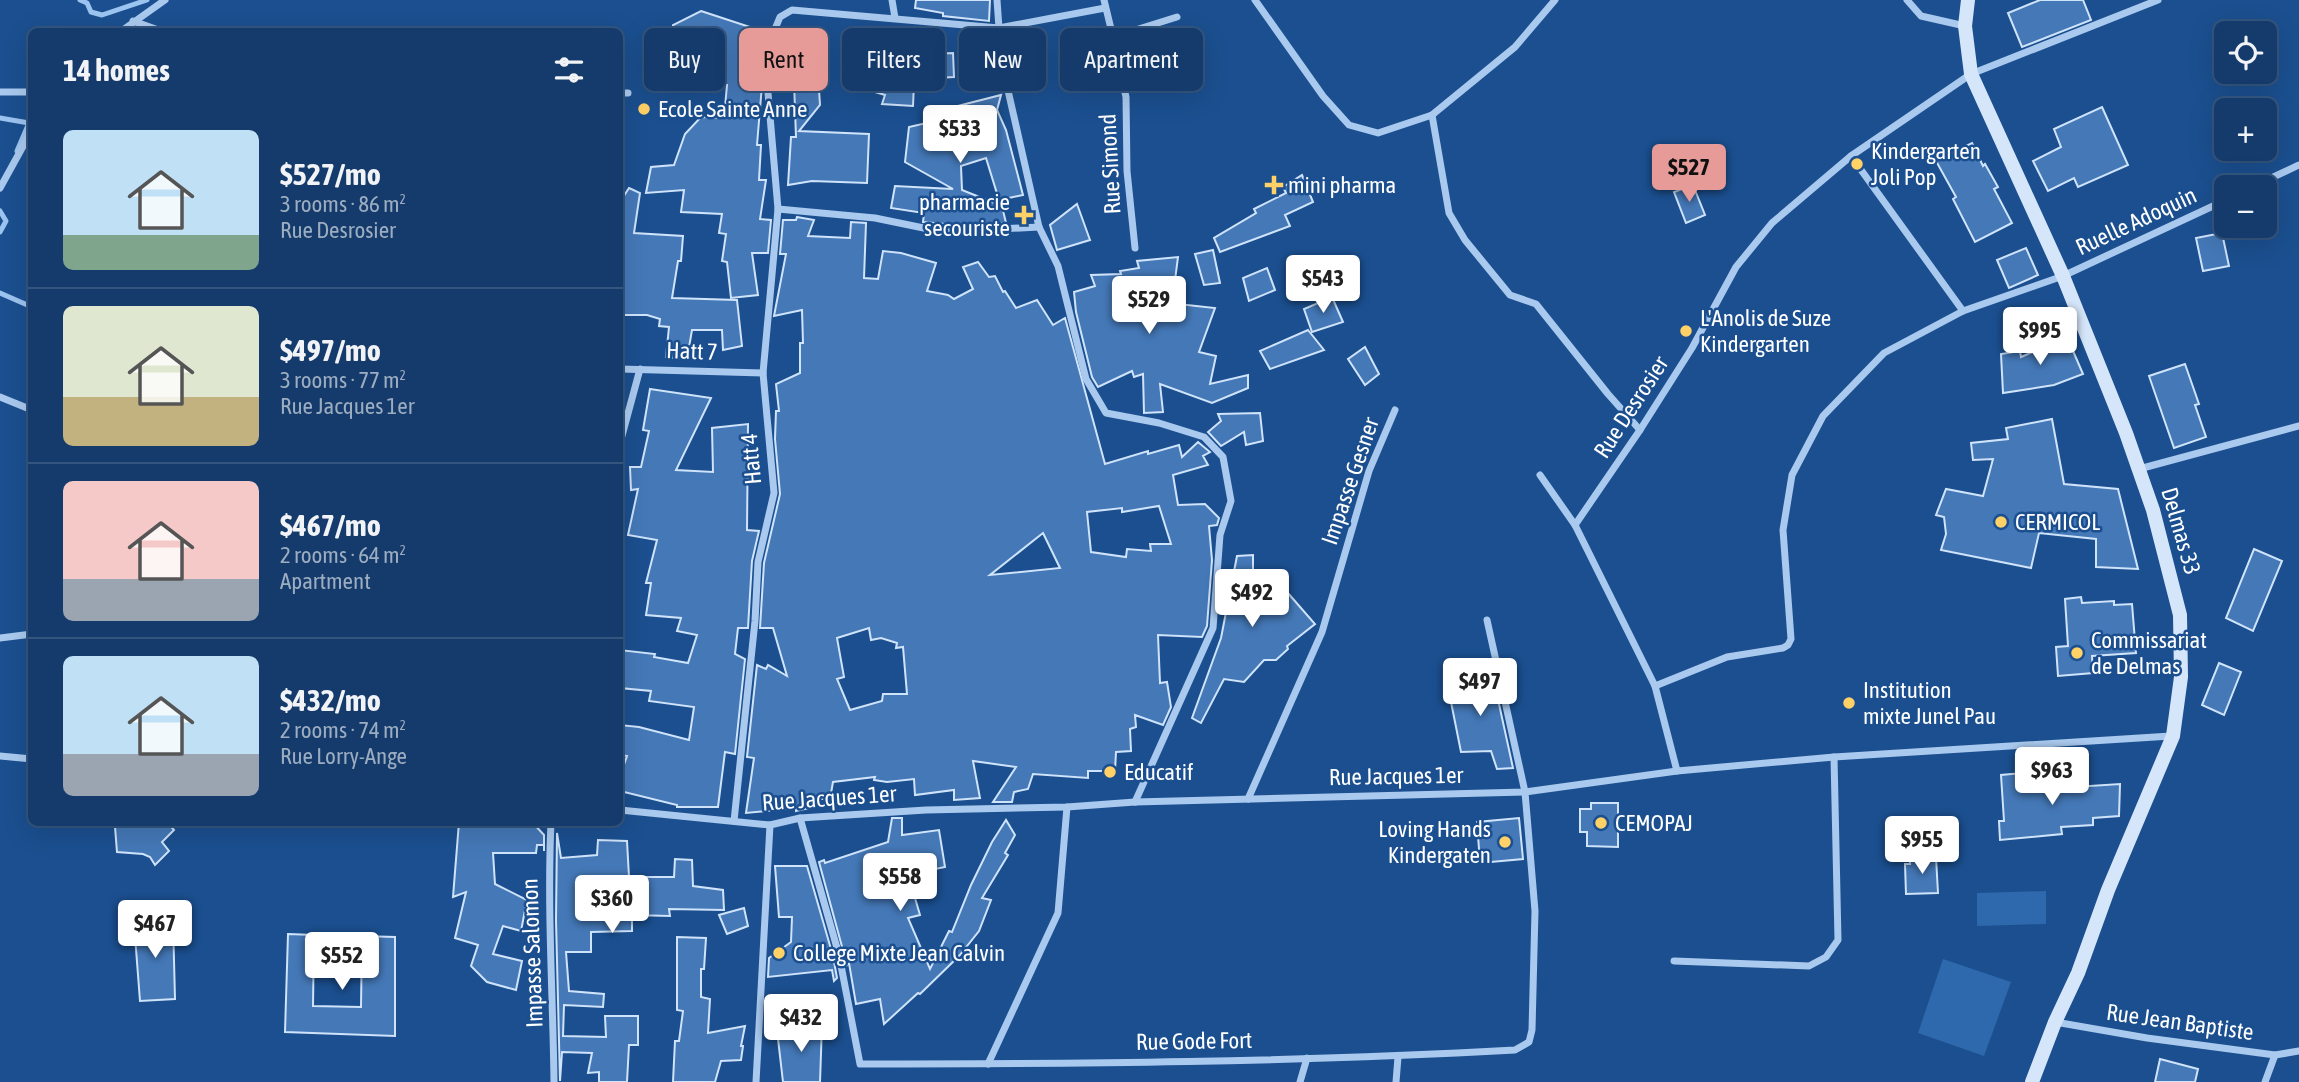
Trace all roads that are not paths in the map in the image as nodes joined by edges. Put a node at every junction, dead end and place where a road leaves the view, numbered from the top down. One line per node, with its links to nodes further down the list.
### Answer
1 (166, 0): 12 (street)
2 (891, 0): 11 (street)
3 (998, 0): 17 (street)
4 (1255, 0): 26 (street)
5 (1555, 0): 26 (street)
6 (1907, 0): 13 (street)
7 (1968, 0): 13 (main road, Delmas 33)
8 (2158, 0): 21 (street, Rue Desrosier)
9 (1105, 4): 18 (street); 19 (street, Rue Simond)
10 (1177, 17): 20 (street)
11 (895, 18): 16 (street); 33 (street, Hatt 4)
12 (132, 21): 14 (street); 15 (street)
13 (1965, 26): 21 (main road, Delmas 33)
14 (124, 28)
15 (152, 28)
16 (990, 28)
17 (999, 28)
18 (1003, 28)
19 (1111, 28)
20 (1142, 28)
21 (1971, 74): 28 (street, Rue Desrosier); 36 (main road, Delmas 33)
22 (1008, 91): 34 (street)
23 (1125, 91): 35 (street, Rue Simond)
24 (0, 92): 25 (street)
25 (28, 92)
26 (1432, 116): 45 (street)
27 (28, 137): 31 (street)
28 (1851, 156): 37 (street); 45 (street, Rue Desrosier)
29 (2299, 165): 30 (street)
30 (2277, 175)
31 (0, 188)
32 (2214, 206): 36 (street, Ruelle Adoquin)
33 (778, 209): 34 (street); 40 (street, Hatt 4)
34 (1039, 227): 61 (street)
35 (1135, 248)
36 (2063, 276): 37 (street, Ruelle Adoquin); 47 (main road, Delmas 33)
37 (1964, 311): 53 (street, Ruelle Adoquin)
38 (623, 369): 39 (street, Hatt 7)
39 (640, 369): 40 (street, Hatt 7); 46 (street)
40 (763, 373): 65 (street, Hatt 4)
41 (0, 397): 42 (street)
42 (28, 408)
43 (1395, 410): 60 (street, Impasse Gesner)
44 (2299, 426): 47 (street)
45 (1640, 430): 49 (street, Rue Desrosier)
46 (623, 432)
47 (2139, 469): 54 (main road, Delmas 33)
48 (1540, 475): 49 (street)
49 (1574, 525): 53 (street)
50 (1487, 620): 59 (street)
51 (28, 634): 52 (street)
52 (0, 638)
53 (1655, 686): 58 (street)
54 (2172, 736): 56 (street, Rue Jacques 1er); 69 (main road, Delmas 33)
55 (0, 756): 57 (street)
56 (1834, 757): 58 (street, Rue Jacques 1er); 68 (street)
57 (28, 759)
58 (1677, 771): 59 (street, Rue Jacques 1er)
59 (1525, 792): 60 (street, Rue Jacques 1er); 72 (street, Rue Gode Fort)
60 (1248, 799): 61 (street, Rue Jacques 1er)
61 (1135, 802): 62 (street, Rue Jacques 1er)
62 (1067, 807): 64 (street, Rue Jacques 1er); 74 (street)
63 (623, 810): 65 (street, Rue Jacques 1er)
64 (800, 818): 66 (street, Rue Jacques 1er); 74 (street, Rue Gode Fort)
65 (734, 821): 66 (street, Rue Jacques 1er)
66 (770, 825): 76 (street)
67 (551, 826): 75 (street, Impasse Salomon)
68 (1674, 961)
69 (2054, 1022): 71 (street, Rue Jean Baptiste); 79 (main road, Delmas 33)
70 (2299, 1051): 71 (street, Rue Jean Baptiste)
71 (2275, 1055): 80 (street)
72 (1398, 1057): 73 (street, Rue Gode Fort); 78 (street)
73 (1307, 1058): 74 (street, Rue Gode Fort); 77 (street)
74 (988, 1064)
75 (554, 1082)
76 (756, 1082)
77 (1300, 1082)
78 (1396, 1082)
79 (2032, 1082)
80 (2265, 1082)

